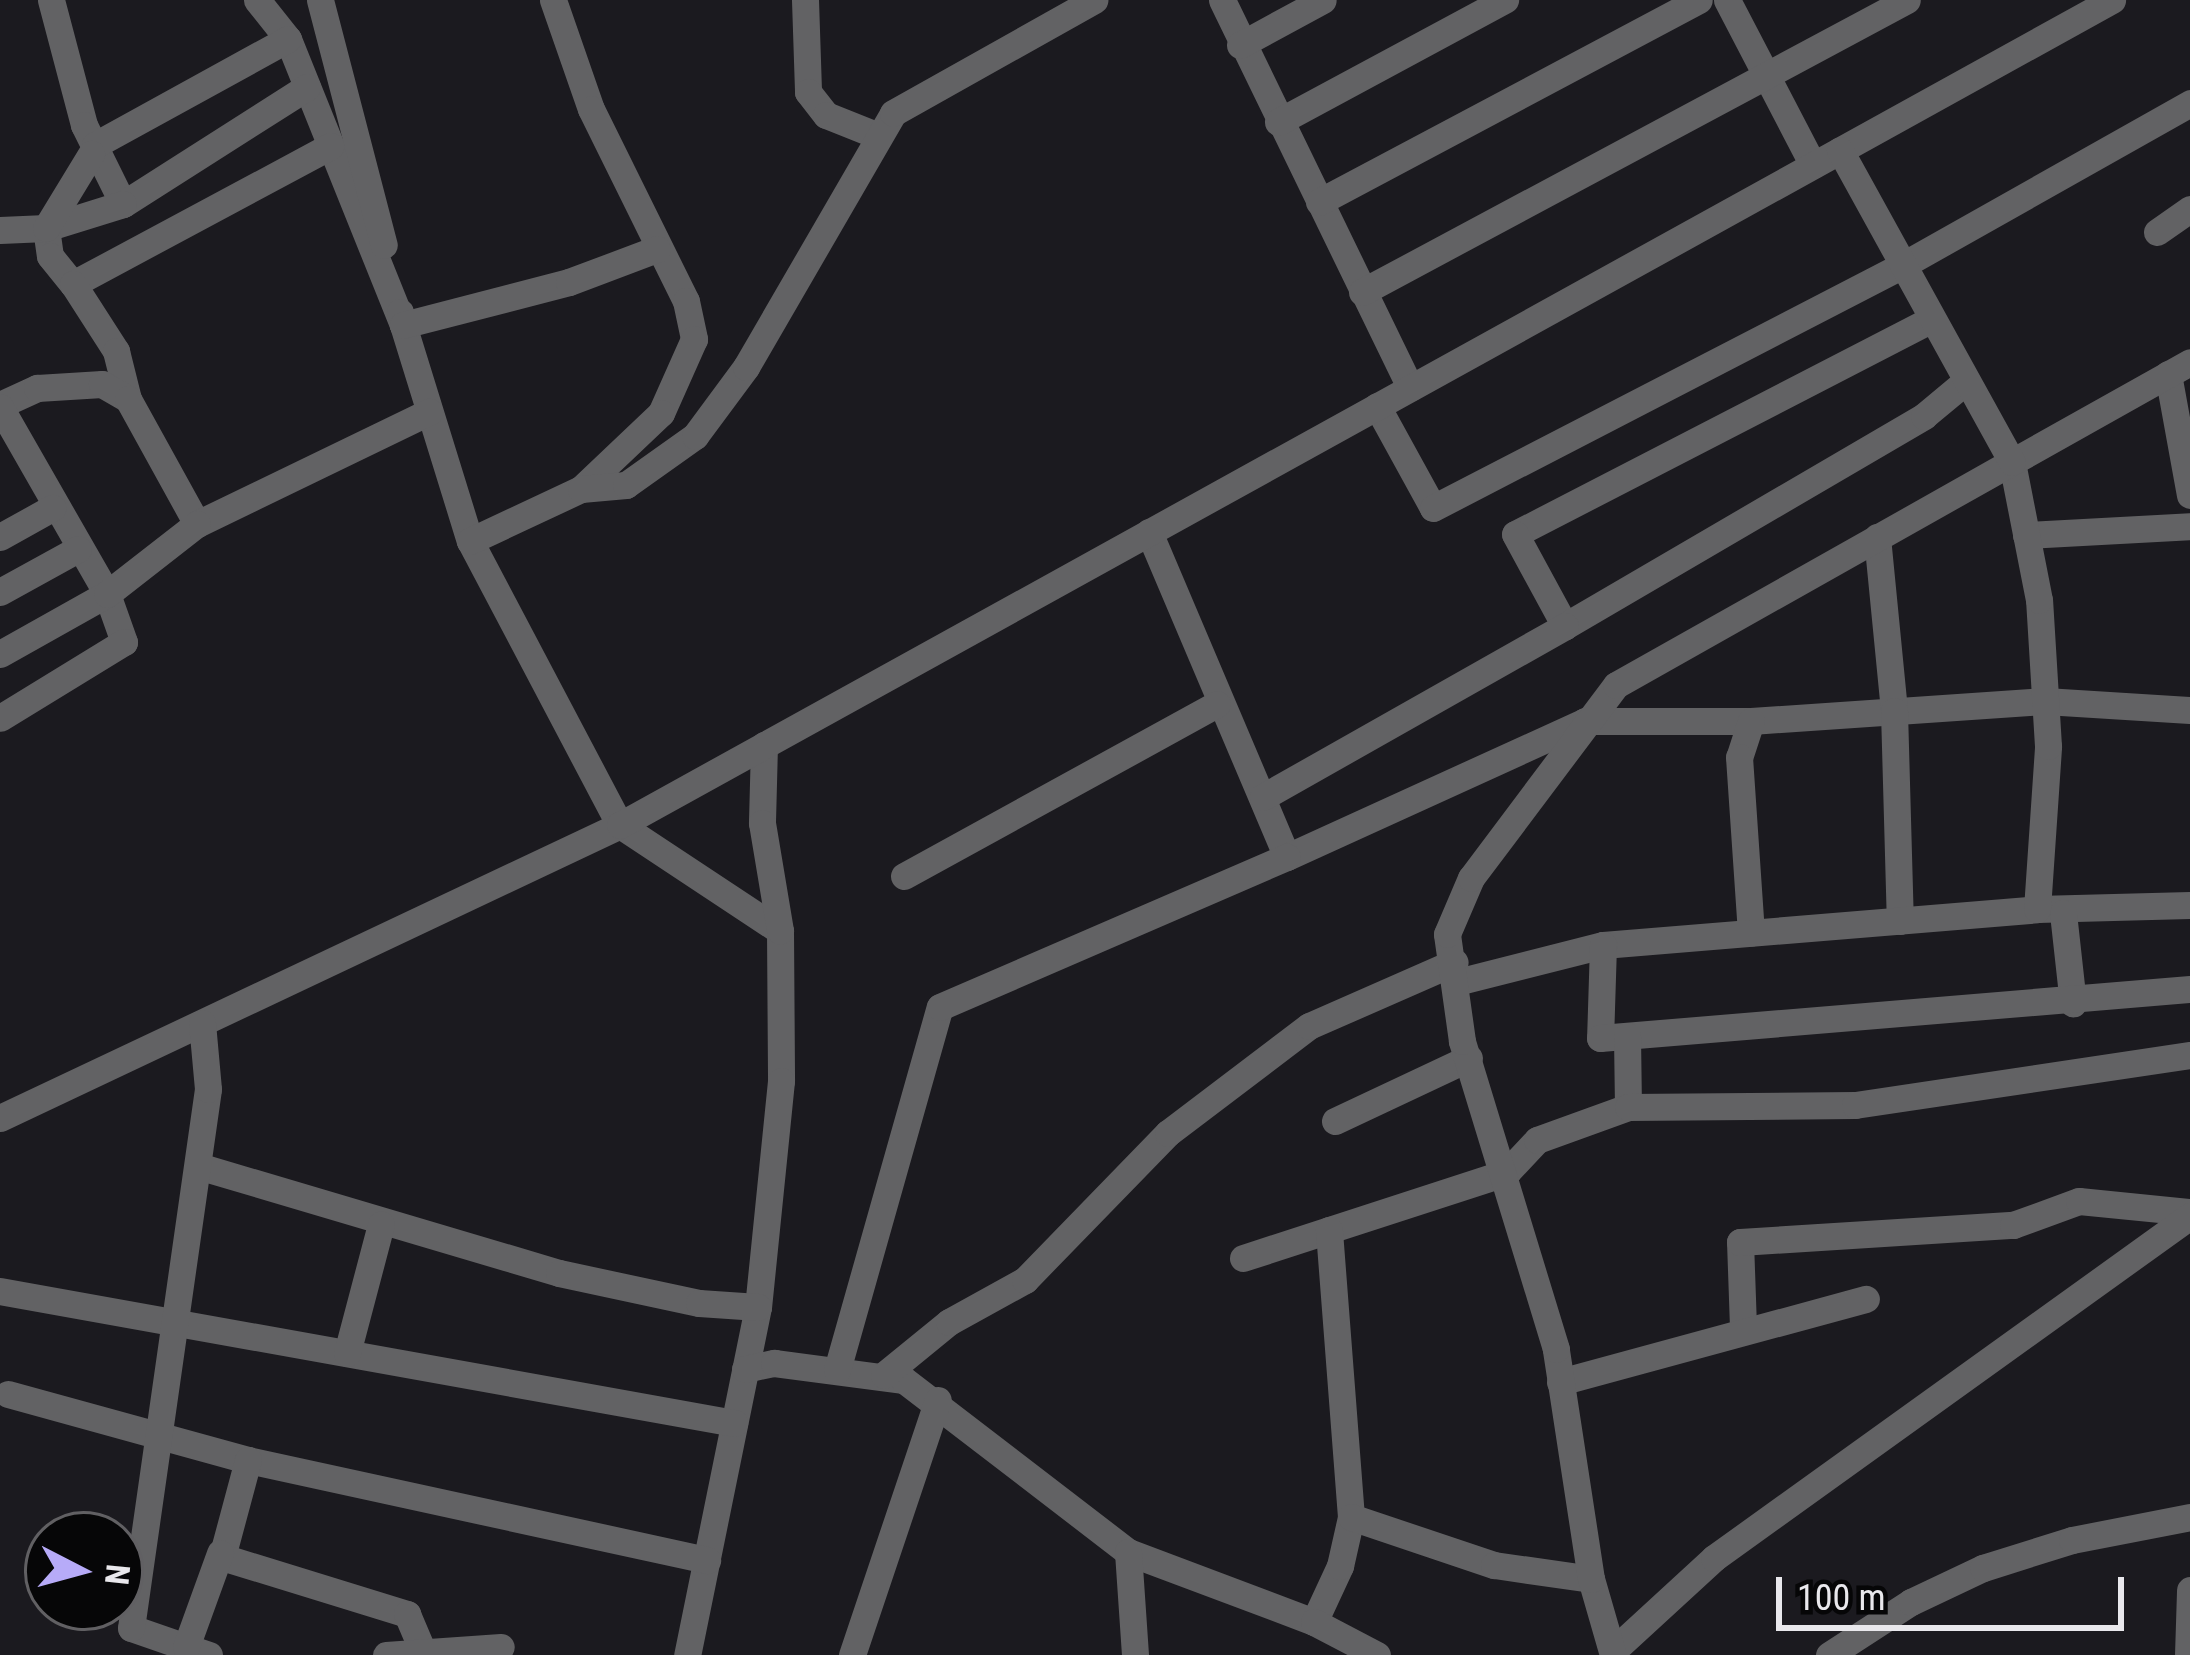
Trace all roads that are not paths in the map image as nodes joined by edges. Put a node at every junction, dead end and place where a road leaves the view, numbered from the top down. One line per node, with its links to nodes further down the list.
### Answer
1 (51, 0): 22 (street)
2 (257, 0): 14 (street)
3 (320, 0): 36 (street)
4 (553, 0): 31 (street)
5 (805, 0): 20 (street)
6 (1094, 0): 20 (street)
7 (1222, 0): 15 (street)
8 (1323, 0): 15 (street)
9 (1505, 0): 19 (street)
10 (1699, 0): 25 (street)
11 (1727, 0): 16 (street)
12 (1907, 0): 16 (street)
13 (2112, 0): 23 (street)
14 (288, 39): 17 (street); 22 (street)
15 (1240, 45): 19 (street)
16 (1766, 76): 24 (street); 34 (street)
17 (307, 87): 21 (street); 26 (street)
18 (2190, 104): 32 (street)
19 (1278, 122): 25 (street)
20 (876, 135): 46 (street)
21 (330, 146): 33 (street); 36 (street)
22 (93, 150): 26 (street); 28 (street)
23 (1840, 150): 24 (street); 32 (street)
24 (1813, 166): 39 (street)
25 (1318, 202): 34 (street)
26 (123, 204): 28 (street)
27 (2190, 209): 30 (street)
28 (46, 228): 29 (street); 33 (street)
29 (0, 230)
30 (2157, 232)
31 (657, 250): 36 (street); 46 (street)
32 (1903, 265): 35 (street); 42 (street)
33 (73, 284): 40 (street)
34 (1362, 292): 39 (street)
35 (1932, 320): 38 (street); 59 (street)
36 (403, 325): 43 (street)
37 (2179, 368): 45 (street); 47 (street)
38 (1966, 381): 45 (street); 59 (street)
39 (1410, 388): 42 (street)
40 (128, 399): 41 (street); 49 (street)
41 (0, 406): 44 (street)
42 (1377, 406): 51 (street)
43 (429, 412): 49 (street); 55 (street)
44 (12, 452): 48 (street)
45 (2012, 462): 52 (street); 54 (street)
46 (581, 489): 55 (street)
47 (2190, 495)
48 (52, 508): 53 (street); 56 (street)
49 (197, 524): 58 (street)
50 (2190, 526): 52 (street)
51 (1149, 532): 62 (street); 68 (street)
52 (2026, 535): 61 (street)
53 (0, 537)
54 (1877, 537): 64 (street); 67 (street)
55 (470, 541): 70 (street)
56 (78, 549): 57 (street); 58 (street)
57 (0, 592)
58 (107, 594): 60 (street); 65 (street)
59 (1564, 626): 69 (street)
60 (0, 654)
61 (2045, 701): 63 (street); 64 (street); 74 (street)
62 (1217, 704): 69 (street); 72 (street)
63 (2190, 710)
64 (1894, 711): 66 (street); 75 (street)
65 (0, 718)
66 (1751, 721): 67 (street); 77 (street)
67 (1585, 722): 71 (street); 79 (street)
68 (764, 745): 70 (street); 76 (street)
69 (1263, 796): 71 (street)
70 (620, 825): 76 (street); 82 (street)
71 (1288, 857): 102 (street)
72 (904, 876)
73 (2190, 905): 74 (street)
74 (2050, 911): 75 (street); 81 (street)
75 (1900, 920): 77 (street)
76 (780, 931): 97 (street)
77 (1751, 933): 78 (street)
78 (1603, 945): 79 (street); 83 (street)
79 (1456, 972): 85 (street); 103 (street)
80 (2190, 989): 81 (street)
81 (2073, 1003): 83 (street)
82 (202, 1023): 87 (street); 89 (street)
83 (1627, 1036): 86 (street)
84 (2190, 1055): 86 (street)
85 (1469, 1058): 88 (street); 90 (street)
86 (1628, 1107): 90 (street)
87 (0, 1118)
88 (1335, 1121)
89 (198, 1166): 92 (street); 98 (street)
90 (1507, 1172): 93 (street); 104 (street)
91 (2190, 1214): 99 (street); 121 (street)
92 (381, 1224): 97 (street); 100 (street)
93 (1329, 1230): 94 (street); 110 (street)
94 (1243, 1258)
95 (0, 1291): 98 (street)
96 (1866, 1299): 99 (street)
97 (758, 1307): 101 (street)
98 (171, 1320): 100 (street); 108 (street)
99 (1743, 1327): 104 (street)
100 (346, 1352): 107 (street)
101 (745, 1369): 102 (street); 107 (street)
102 (837, 1370): 103 (street)
103 (884, 1375): 106 (street)
104 (1560, 1382): 115 (street)
105 (8, 1394): 108 (street)
106 (938, 1400): 113 (street); 124 (street)
107 (734, 1423): 114 (street)
108 (159, 1436): 109 (street); 120 (street)
109 (248, 1460): 112 (street); 114 (street)
110 (1351, 1517): 115 (street); 117 (street)
111 (2190, 1517): 127 (street)
112 (220, 1552): 119 (street); 120 (street)
113 (1128, 1552): 117 (street); 125 (street)
114 (707, 1560): 123 (street)
115 (1591, 1579): 121 (street)
116 (2190, 1590): 128 (street)
117 (1314, 1622): 126 (street)
118 (501, 1647): 119 (street)
119 (422, 1648): 122 (street)
120 (198, 1651)
121 (1613, 1653)
122 (386, 1655)
123 (688, 1655)
124 (852, 1655)
125 (1135, 1655)
126 (1377, 1655)
127 (1828, 1655)
128 (2188, 1655)

